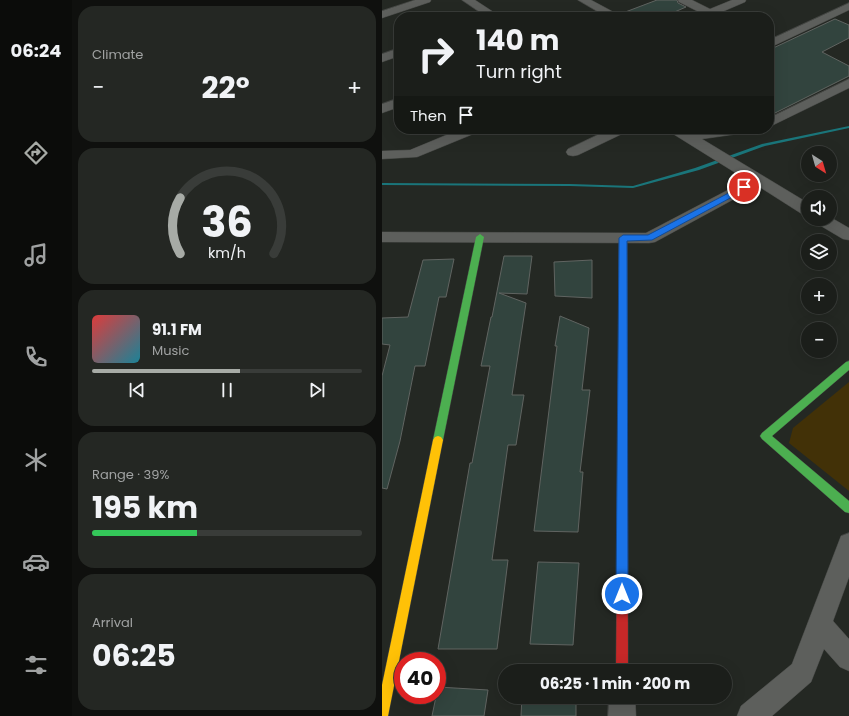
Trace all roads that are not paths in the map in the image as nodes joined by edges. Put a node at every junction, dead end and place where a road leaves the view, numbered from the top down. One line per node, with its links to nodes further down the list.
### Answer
1 (426, 0): 11 (street)
2 (468, 0): 7 (street)
3 (583, 0): 8 (street)
4 (683, 0): 9 (street)
5 (741, 0): 10 (street)
6 (849, 6): 12 (street)
7 (487, 12)
8 (606, 12)
9 (701, 12)
10 (713, 12)
11 (382, 15)
12 (774, 42)
13 (394, 54): 14 (street)
14 (382, 58)
15 (849, 83): 18 (street)
16 (394, 104): 17 (street)
17 (382, 109)
18 (774, 120)
19 (461, 134): 25 (street)
20 (611, 134): 24 (street)
21 (683, 134): 23 (street)
22 (709, 134): 23 (street)
23 (688, 137): 26 (street)
24 (573, 152)
25 (382, 156)
26 (758, 180): 27 (street); 32 (street)
27 (801, 206)
28 (834, 226): 29 (street)
29 (849, 235)
30 (382, 237): 31 (street)
31 (480, 237): 32 (street); 40 (street)
32 (623, 238): 38 (street)
33 (849, 365): 34 (street)
34 (849, 508)
35 (849, 544): 36 (street)
36 (820, 625): 37 (street); 42 (street)
37 (849, 658)
38 (622, 664)
39 (622, 704): 41 (street)
40 (382, 716)
41 (622, 716)
42 (751, 716)

